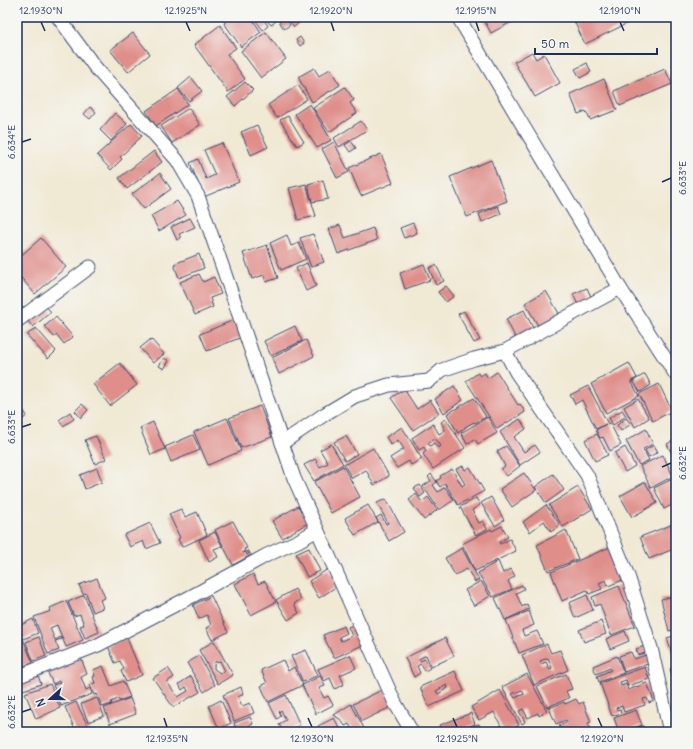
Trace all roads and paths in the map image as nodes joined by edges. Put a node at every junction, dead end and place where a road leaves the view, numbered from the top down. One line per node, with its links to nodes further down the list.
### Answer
1 (58, 17): 10 (street)
2 (458, 17): 4 (street)
3 (90, 268): 5 (street)
4 (620, 288): 6 (street); 9 (street)
5 (17, 321)
6 (505, 351): 7 (street); 8 (street)
7 (442, 370): 8 (street); 10 (street)
8 (516, 372): 14 (street)
9 (676, 375)
10 (282, 442): 11 (street)
11 (317, 530): 12 (street); 13 (street)
12 (17, 677)
13 (412, 732)
14 (670, 732)

